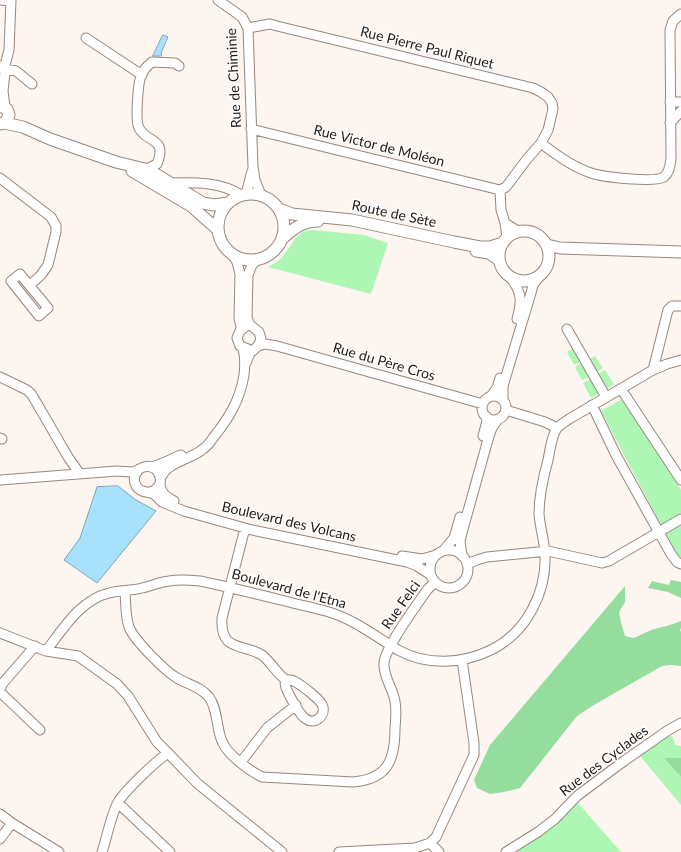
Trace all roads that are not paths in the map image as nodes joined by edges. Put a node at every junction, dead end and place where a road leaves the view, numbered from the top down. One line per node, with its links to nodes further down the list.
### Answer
1 (0, 0): 3 (street)
2 (218, 0): 5 (street, Rue de Chiminie)
3 (11, 1): 8 (street)
4 (681, 14): 11 (street)
5 (248, 28): 16 (street, Rue de Chiminie); 17 (street, Rue Pierre Paul Riquet)
6 (86, 38): 9 (street)
7 (179, 66): 9 (street)
8 (2, 67): 10 (street); 13 (street)
9 (142, 75): 19 (street)
10 (32, 84)
11 (670, 102): 12 (street); 15 (street)
12 (681, 102)
13 (3, 109): 18 (main road)
14 (681, 111): 15 (street)
15 (670, 122): 17 (street)
16 (251, 130): 20 (street, Rue de Chiminie); 24 (street, Rue Victor de Moléon)
17 (542, 143): 24 (street)
18 (116, 162): 21 (main road); 30 (main road)
19 (157, 164): 21 (street); 23 (street)
20 (253, 168): 25 (street, Rue de Chiminie); 26 (street, Rue de Chiminie)
21 (147, 169): 23 (main road)
22 (0, 178): 43 (street)
23 (168, 181): 25 (street); 27 (main road)
24 (500, 190): 29 (street)
25 (243, 195): 26 (main road); 27 (main road)
26 (261, 195): 28 (main road)
27 (228, 203): 30 (main road)
28 (279, 209): 32 (main road); 33 (main road, Route de Sète)
29 (505, 222): 31 (street); 33 (street)
30 (218, 230): 37 (main road)
31 (519, 232): 33 (main road); 34 (main road)
32 (283, 238): 38 (main road); 39 (main road, Route de Sète)
33 (505, 241): 39 (main road)
34 (547, 245): 35 (main road); 40 (main road)
35 (580, 249): 36 (main road); 40 (main road)
36 (681, 252)
37 (232, 254): 38 (main road); 47 (street)
38 (258, 260): 45 (street)
39 (499, 260): 42 (main road)
40 (549, 263): 41 (main road)
41 (539, 277): 42 (main road); 59 (street)
42 (511, 278): 57 (street)
43 (30, 285)
44 (681, 306): 54 (street)
45 (254, 327): 47 (street); 48 (street)
46 (566, 329): 58 (street)
47 (240, 330): 50 (street)
48 (261, 335): 49 (street, Rue du Père Cros); 51 (street)
49 (277, 346): 51 (street, Rue du Père Cros); 60 (street, Rue du Père Cros)
50 (242, 347): 51 (street); 53 (street)
51 (256, 348): 53 (street)
52 (681, 360): 54 (street)
53 (245, 366): 66 (street)
54 (653, 370): 56 (street)
55 (0, 377): 67 (street)
56 (621, 389): 58 (street); 73 (street)
57 (491, 396): 59 (street); 60 (street)
58 (606, 397): 61 (street)
59 (503, 400): 62 (street)
60 (483, 404): 63 (street)
61 (592, 405): 65 (street); 79 (street)
62 (506, 410): 64 (street); 65 (street)
63 (486, 416): 64 (street); 81 (street)
64 (498, 419): 82 (street)
65 (557, 428): 80 (street, Boulevard de l'Etna)
66 (212, 439): 68 (street); 74 (street)
67 (68, 457): 70 (street); 71 (street)
68 (151, 467): 69 (street); 74 (street)
69 (139, 469): 70 (street); 76 (street)
70 (80, 474): 71 (street)
71 (63, 475): 72 (street)
72 (0, 480)
73 (681, 480)
74 (160, 481): 76 (street); 81 (street, Boulevard des Volcans)
75 (0, 484): 76 (street, Boulevard des Volcans)
76 (140, 489): 78 (street, Boulevard des Volcans)
77 (681, 519): 79 (street)
78 (245, 528): 85 (street, Boulevard des Volcans); 86 (street)
79 (659, 532): 80 (street); 84 (street)
80 (544, 551): 83 (street); 92 (street, Boulevard de l'Etna)
81 (440, 553): 82 (street); 85 (street)
82 (462, 556): 83 (street)
83 (467, 564): 85 (street)
84 (681, 564)
85 (433, 579): 89 (street, Rue Felci)
86 (230, 588): 87 (street, Boulevard de l'Etna); 89 (street, Boulevard de l'Etna); 93 (street)
87 (125, 591): 91 (street, Boulevard de l'Etna); 99 (street, Rue Felci)
88 (0, 633): 90 (street)
89 (391, 645): 92 (street, Boulevard de l'Etna); 99 (street, Rue Felci)
90 (35, 646): 91 (street); 94 (street)
91 (46, 651): 98 (street)
92 (462, 660): 104 (street)
93 (285, 679): 95 (street); 95 (street)
94 (0, 690): 97 (street)
95 (296, 705): 99 (street)
96 (681, 723): 112 (street, Rue des Cyclades)
97 (40, 730)
98 (168, 753): 100 (street); 109 (street)
99 (241, 762)
100 (118, 803): 107 (street); 108 (street)
101 (0, 814): 102 (street)
102 (12, 823): 103 (street); 105 (street)
103 (0, 840)
104 (430, 843): 110 (street); 111 (street)
105 (47, 849): 106 (street)
106 (59, 852)
107 (102, 852)
108 (170, 852)
109 (282, 852)
110 (339, 852)
111 (439, 852)
112 (506, 852)

